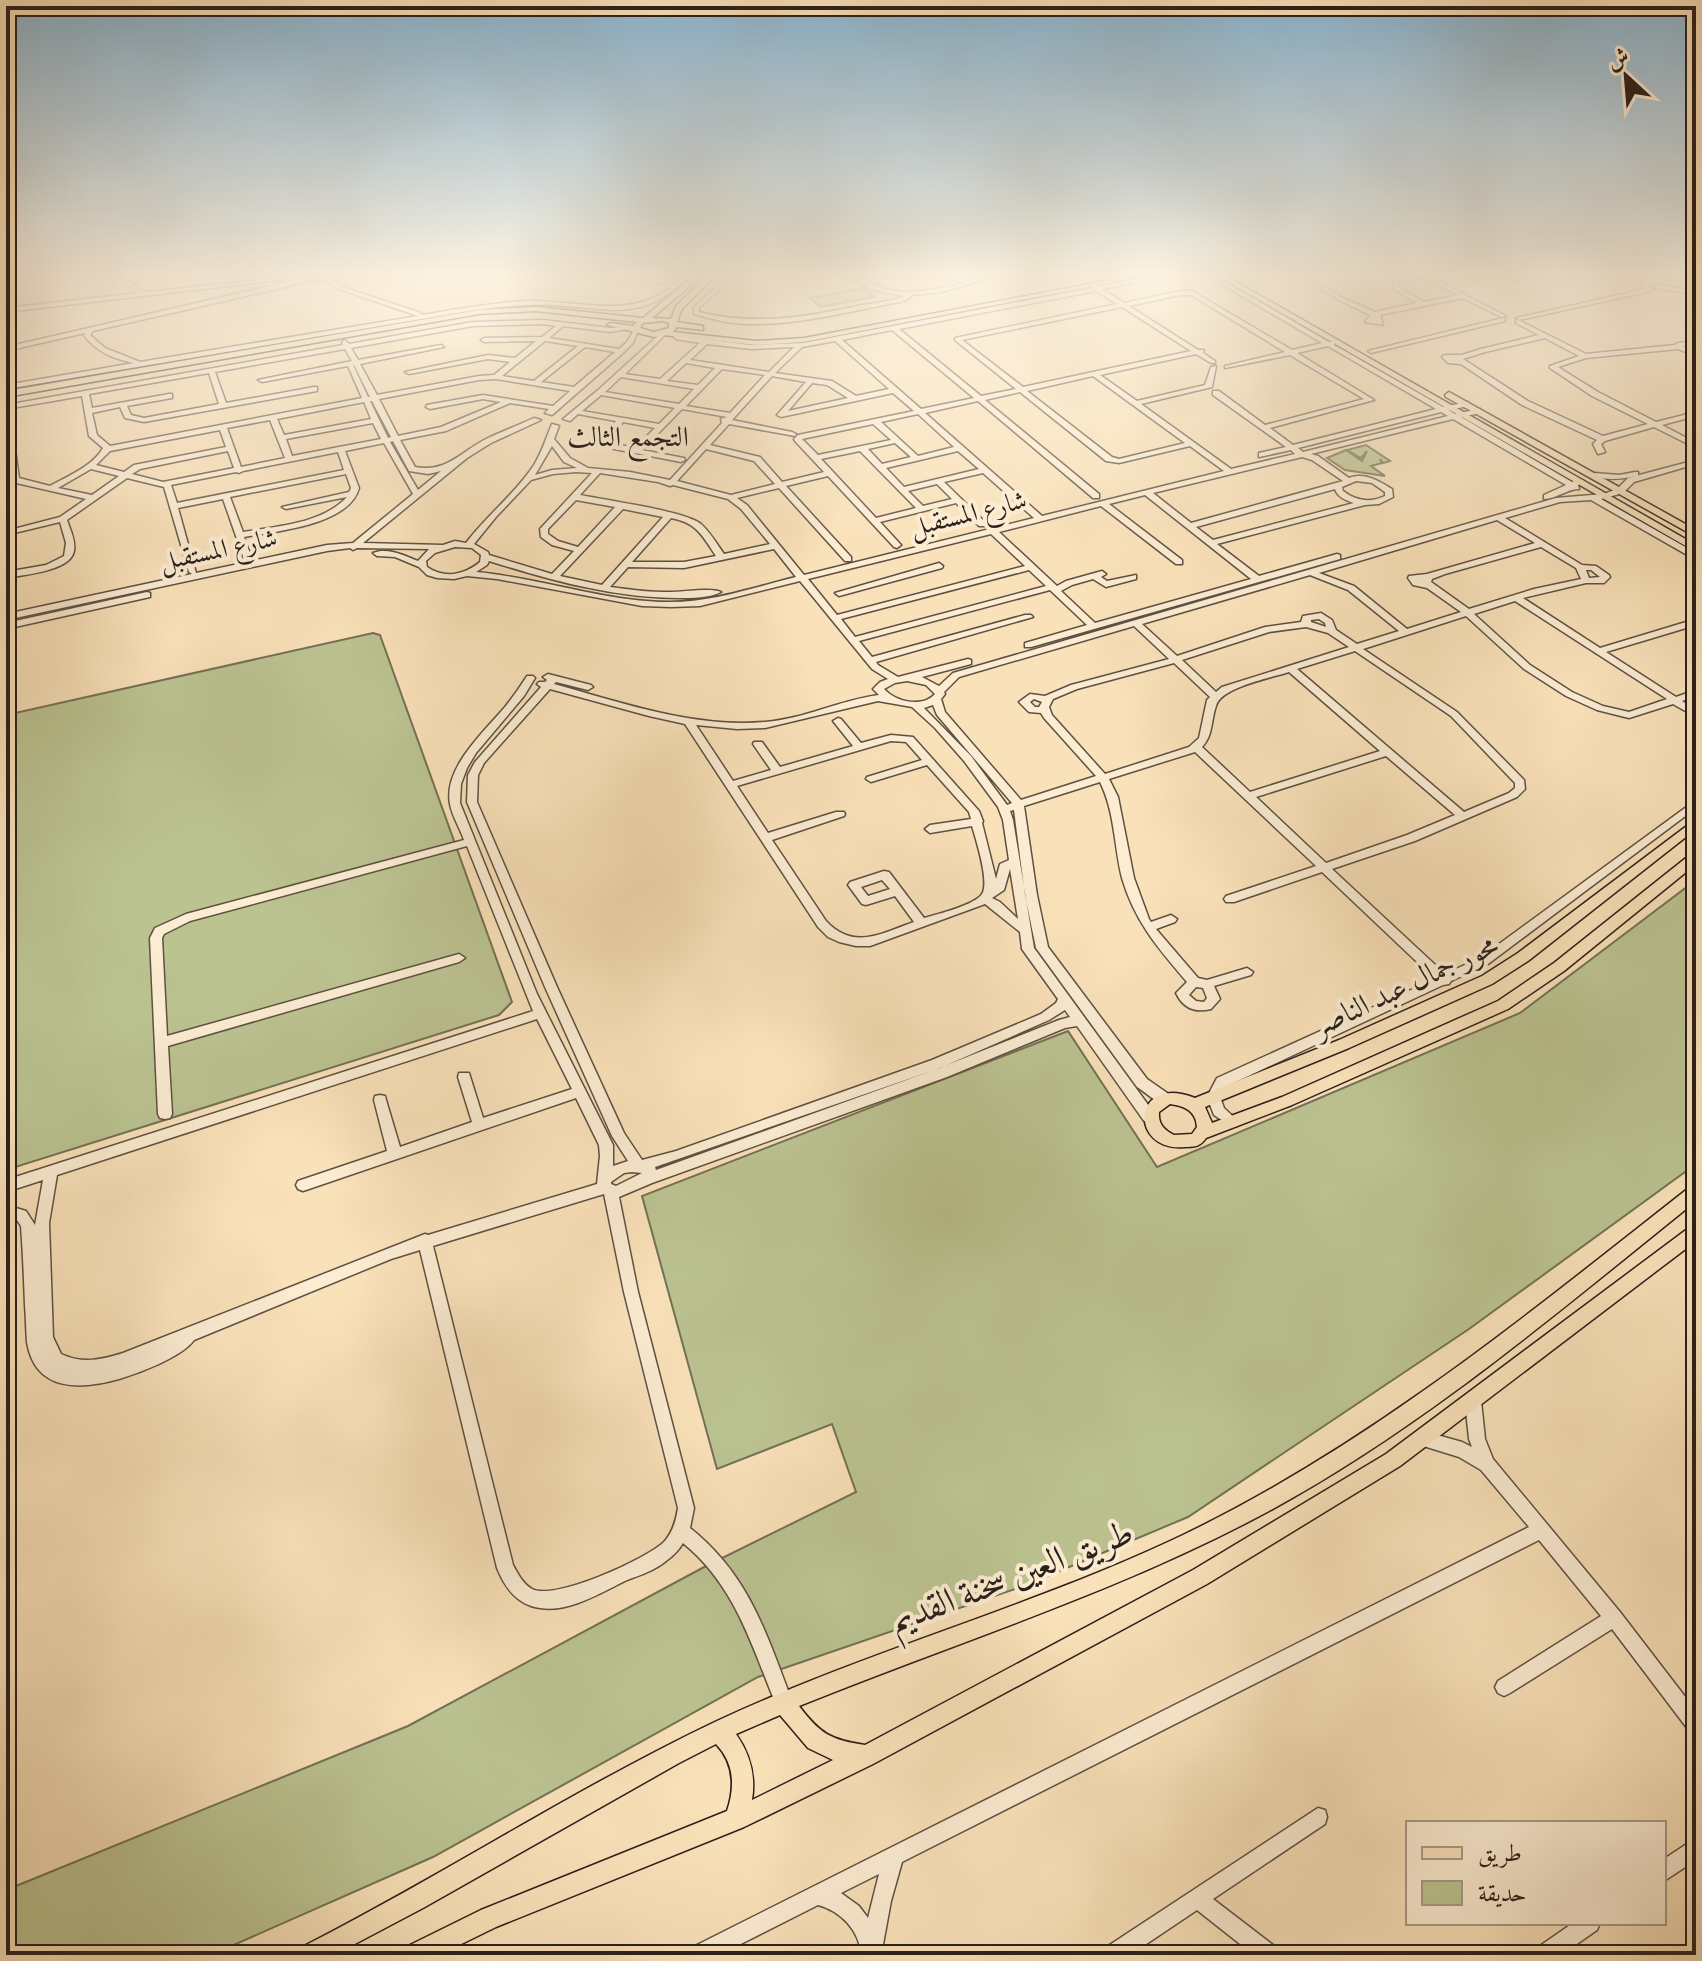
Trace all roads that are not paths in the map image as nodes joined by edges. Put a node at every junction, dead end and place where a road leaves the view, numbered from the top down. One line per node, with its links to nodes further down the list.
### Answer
1 (107, 367): 30 (street)
2 (127, 367): 30 (street)
3 (199, 367): 61 (main road)
4 (217, 367): 51 (main road)
5 (230, 367): 31 (street)
6 (257, 367): 39 (street)
7 (339, 367): 32 (street)
8 (354, 367): 58 (street)
9 (355, 367): 56 (street)
10 (406, 367): 33 (street)
11 (435, 367): 33 (street)
12 (510, 367): 37 (street)
13 (557, 367): 42 (street)
14 (604, 367): 49 (street)
15 (629, 367): 36 (street)
16 (678, 367): 41 (street)
17 (720, 367): 34 (street); 44 (street)
18 (772, 367): 34 (street)
19 (775, 367): 34 (street)
20 (867, 367): 50 (street)
21 (940, 367): 57 (street)
22 (992, 367): 45 (street)
23 (1117, 367): 35 (street)
24 (1220, 367): 48 (street)
25 (1316, 367): 88 (street)
26 (1375, 367): 71 (main road)
27 (1392, 367): 71 (main road)
28 (1471, 367): 93 (street)
29 (1554, 367): 84 (street)
30 (104, 370): 43 (street)
31 (211, 370): 38 (street); 63 (street)
32 (307, 372): 39 (street); 46 (street)
33 (409, 372): 47 (street)
34 (768, 373): 40 (street); 81 (street)
35 (1088, 373): 45 (street); 66 (street)
36 (619, 375): 41 (street); 53 (street)
37 (496, 377): 42 (street); 47 (street)
38 (164, 379): 52 (street); 54 (street)
39 (262, 380): 55 (street)
40 (810, 381): 59 (street); 75 (street)
41 (661, 382): 44 (street)
42 (536, 383): 49 (street)
43 (6, 387)
44 (700, 388): 65 (street)
45 (1018, 388): 57 (street); 97 (street)
46 (314, 389): 55 (street); 67 (street)
47 (419, 389): 56 (street); 64 (street)
48 (1213, 389): 66 (street); 88 (street)
49 (577, 390): 69 (street)
50 (895, 390): 59 (street); 70 (street)
51 (69, 393): 52 (street); 61 (main road)
52 (85, 393): 68 (street)
53 (600, 393): 65 (street); 72 (street)
54 (169, 396): 62 (street); 73 (street)
55 (268, 396): 63 (street)
56 (376, 397): 58 (street); 94 (street)
57 (977, 398): 70 (street); 147 (street)
58 (366, 399): 67 (street); 78 (street)
59 (855, 399): 75 (street)
60 (509, 401): 64 (street); 69 (street); 83 (street)
61 (7, 404): 90 (street)
62 (123, 405): 68 (street); 73 (street)
63 (223, 405): 73 (street)
64 (430, 407): 83 (street)
65 (680, 407): 81 (street); 87 (street)
66 (1134, 407): 97 (street)
67 (322, 408): 76 (street)
68 (89, 411): 103 (street)
69 (552, 411): 77 (street); 79 (street)
70 (918, 411): 82 (street); 91 (street); 102 (street)
71 (1454, 411): 106 (street, شارع المستقبل); 124 (main road); 130 (main road)
72 (577, 412): 77 (street); 80 (street)
73 (174, 414)
74 (1696, 414): 84 (street)
75 (781, 415): 89 (street)
76 (273, 417): 86 (street); 92 (street)
77 (567, 419): 85 (street)
78 (375, 420): 92 (street); 94 (street)
79 (537, 420): 85 (street); 113 (street)
80 (621, 420): 87 (street); 105 (street)
81 (725, 420): 89 (street); 91 (street); 98 (street); 111 (street)
82 (876, 422): 91 (street); 96 (street)
83 (439, 423): 94 (street)
84 (1655, 424): 93 (street); 99 (street)
85 (555, 426): 95 (street)
86 (223, 427): 100 (street); 103 (street)
87 (661, 427): 105 (street)
88 (1269, 427): 106 (street)
89 (768, 429): 91 (street)
90 (7, 435): 126 (street)
91 (796, 436): 108 (street)
92 (281, 438): 110 (street)
93 (1602, 439): 107 (street)
94 (391, 440): 104 (street); 113 (street); 140 (street)
95 (551, 440): 116 (street); 125 (street)
96 (896, 441): 101 (street); 109 (street)
97 (1186, 445): 118 (street)
98 (705, 446): 128 (street); 134 (street)
99 (1696, 446)
100 (231, 448): 119 (street); 122 (street)
101 (862, 448): 108 (street); 115 (street)
102 (960, 448): 109 (street); 117 (street)
103 (107, 449): 114 (street)
104 (341, 450): 110 (street); 120 (street)
105 (636, 452): 111 (street)
106 (1304, 452): 118 (street, شارع المستقبل); 129 (street)
107 (1601, 452)
108 (816, 458): 123 (street)
109 (916, 458): 115 (street)
110 (290, 460): 119 (street)
111 (681, 460): 128 (street)
112 (1696, 460): 124 (street); 137 (street)
113 (452, 465): 140 (street)
114 (90, 466): 122 (street); 135 (street)
115 (881, 467): 136 (street)
116 (587, 469): 121 (street); 125 (street)
117 (985, 470): 127 (street); 154 (street)
118 (1221, 470): 138 (street, شارع المستقبل); 147 (street, شارع المستقبل)
119 (239, 471): 131 (street)
120 (350, 471): 132 (street); 139 (street)
121 (598, 471): 128 (street); 142 (street)
122 (126, 474): 131 (street); 144 (street)
123 (832, 475): 134 (street); 157 (street)
124 (1594, 475): 137 (main road)
125 (532, 478): 168 (street)
126 (15, 480): 133 (street); 135 (street)
127 (938, 481): 136 (street); 146 (street)
128 (664, 483): 145 (street)
129 (1342, 483): 148 (street); 148 (street); 160 (street)
130 (1576, 483): 143 (main road); 179 (street)
131 (165, 484): 149 (street)
132 (278, 485): 141 (street); 151 (street)
133 (6, 486)
134 (784, 487): 145 (street); 181 (street)
135 (50, 489): 144 (street)
136 (903, 490): 152 (street)
137 (1620, 491): 143 (street); 163 (main road)
138 (1146, 492): 147 (street, شارع المستقبل); 160 (street)
139 (354, 493): 151 (street); 159 (street)
140 (417, 495): 167 (street)
141 (226, 496): 149 (street); 164 (street)
142 (575, 497): 150 (street); 174 (street)
143 (1600, 497): 155 (street); 173 (main road); 177 (street)
144 (93, 498): 156 (street)
145 (734, 499): 170 (street)
146 (957, 500): 152 (street); 158 (street)
147 (1099, 500): 154 (street, شارع المستقبل); 182 (street)
148 (1364, 503): 165 (street)
149 (174, 506): 189 (street)
150 (621, 506): 153 (street); 174 (street)
151 (286, 507): 159 (street)
152 (921, 509): 157 (street)
153 (670, 514): 178 (street); 183 (street)
154 (1036, 515): 158 (street, شارع المستقبل); 161 (street, شارع المستقبل)
155 (1499, 518): 166 (street); 179 (street)
156 (63, 519): 162 (street); 193 (street)
157 (874, 521): 169 (street)
158 (982, 524): 169 (street, شارع المستقبل)
159 (292, 525): 164 (street)
160 (1190, 526): 165 (street)
161 (992, 530): 186 (street); 194 (street, شارع المستقبل)
162 (6, 533)
163 (1696, 534)
164 (240, 535): 180 (street)
165 (1211, 543): 197 (street)
166 (1541, 544): 187 (street); 208 (street)
167 (355, 545): 171 (street, شارع المستقبل); 172 (street, شارع المستقبل); 175 (street)
168 (469, 545): 171 (street, شارع المستقبل); 176 (street, شارع المستقبل)
169 (897, 545): 181 (street, شارع المستقبل)
170 (775, 546): 178 (street); 194 (street)
171 (441, 547): 184 (street)
172 (327, 548): 180 (street); 202 (street, شارع المستقبل)
173 (1696, 549)
174 (581, 550): 195 (street)
175 (347, 553): 184 (street, شارع المستقبل); 202 (street, شارع المستقبل)
176 (486, 557): 191 (street); 195 (street, شارع المستقبل)
177 (1696, 557)
178 (722, 558): 183 (street)
179 (1349, 558): 188 (street); 190 (street); 218 (street)
180 (248, 559): 189 (street)
181 (848, 559): 194 (street, شارع المستقبل)
182 (1179, 562)
183 (626, 564): 200 (street)
184 (422, 565): 191 (street, شارع المستقبل)
185 (939, 566): 192 (street)
186 (1030, 567): 201 (street); 204 (street)
187 (1580, 567): 198 (street); 198 (street)
188 (1294, 569): 190 (street); 197 (street)
189 (193, 572): 209 (street)
190 (1312, 573): 213 (street); 218 (street)
191 (467, 574): 194 (street, شارع المستقبل)
192 (908, 574): 199 (street); 204 (street)
193 (6, 575)
194 (800, 575): 200 (street, شارع المستقبل); 211 (street)
195 (555, 576): 200 (street, شارع المستقبل)
196 (1133, 577): 201 (street)
197 (1257, 579): 216 (street)
198 (1586, 580): 205 (street)
199 (870, 584): 203 (street); 206 (street)
200 (605, 587)
201 (1055, 589): 207 (street); 216 (street)
202 (137, 593): 209 (street, شارع المستقبل); 214 (street, شارع المستقبل)
203 (839, 593)
204 (927, 593): 206 (street)
205 (1517, 598): 208 (street); 222 (street)
206 (887, 604): 211 (street)
207 (979, 606): 215 (street); 217 (street)
208 (1468, 613): 218 (street); 235 (street)
209 (6, 614)
210 (1028, 617): 215 (street)
211 (834, 618): 219 (street)
212 (1696, 622): 222 (street)
213 (1136, 623): 223 (street); 227 (street)
214 (6, 626)
215 (998, 626): 220 (street)
216 (1093, 626): 225 (street)
217 (902, 627): 219 (street); 220 (street)
218 (1412, 631): 221 (street)
219 (853, 640): 224 (street)
220 (919, 647): 224 (street)
221 (1357, 648): 223 (street); 226 (street); 254 (street)
222 (1598, 651): 235 (street)
223 (1176, 660): 233 (street); 247 (street)
224 (873, 664): 228 (street); 230 (street)
225 (945, 669): 227 (street); 228 (street)
226 (1291, 669): 233 (street); 243 (street)
227 (956, 675): 236 (street)
228 (899, 680): 230 (street); 236 (street)
229 (550, 682): 232 (street); 238 (street); 259 (street); 273 (street)
230 (879, 686): 232 (street); 234 (street)
231 (1696, 693): 235 (street)
232 (864, 696): 234 (street); 238 (street)
233 (1215, 696): 242 (street)
234 (887, 698): 236 (street)
235 (1672, 699): 237 (street)
236 (936, 705): 251 (street); 252 (street)
237 (1696, 714)
238 (688, 720): 248 (street)
239 (838, 721): 241 (street)
240 (758, 744): 245 (street)
241 (859, 747): 244 (street); 245 (street)
242 (1196, 747): 247 (street); 249 (street)
243 (1386, 752): 249 (street); 254 (street)
244 (930, 761): 246 (street); 255 (street)
245 (777, 771): 248 (street)
246 (871, 779)
247 (1104, 779): 251 (street); 268 (street)
248 (730, 785): 258 (street)
249 (1248, 796): 262 (street)
250 (1696, 803): 272 (street)
251 (1019, 805): 252 (street); 283 (street)
252 (1005, 809): 261 (street)
253 (840, 814): 258 (street)
254 (1461, 815): 262 (street)
255 (978, 821): 257 (street); 264 (street)
256 (1696, 823): 282 (main road, محور جمال عبد الناصر)
257 (930, 829)
258 (765, 838): 267 (street)
259 (469, 842): 274 (street); 279 (street)
260 (1696, 857): 288 (main road, محور جمال عبد الناصر)
261 (1013, 862): 264 (street); 269 (street)
262 (1325, 866): 265 (street); 272 (street)
263 (897, 891): 267 (street)
264 (987, 897): 267 (street); 269 (street)
265 (1230, 899)
266 (1171, 919): 268 (street)
267 (922, 924)
268 (1148, 927): 271 (street)
269 (1023, 929): 275 (street)
270 (459, 958): 279 (street)
271 (1247, 972)
272 (1445, 981): 282 (street)
273 (551, 987): 274 (street); 276 (street)
274 (531, 994): 277 (street)
275 (1063, 1001): 278 (street); 292 (street)
276 (564, 1014): 277 (street); 292 (street)
277 (543, 1018): 281 (street); 293 (street)
278 (1078, 1021): 287 (street); 292 (street)
279 (161, 1043): 286 (street)
280 (464, 1077): 289 (street)
281 (580, 1091): 289 (street); 296 (street)
282 (1213, 1097): 285 (main road, محور جمال عبد الناصر); 288 (street)
283 (1165, 1099): 285 (main road); 287 (main road)
284 (380, 1100): 291 (street)
285 (1194, 1105): 290 (main road)
286 (165, 1114)
287 (1149, 1117): 290 (main road)
288 (1232, 1122): 290 (main road, محور جمال عبد الناصر)
289 (479, 1125): 291 (street)
290 (1203, 1133)
291 (395, 1154): 294 (street)
292 (641, 1170): 296 (street)
293 (51, 1172): 295 (street); 298 (street)
294 (303, 1185)
295 (6, 1186)
296 (606, 1186): 301 (street); 307 (street)
297 (1696, 1192): 310 (main road, طريق العين سخنة القديم)
298 (43, 1207): 299 (street); 302 (street)
299 (13, 1213): 302 (street)
300 (1696, 1232): 303 (main road)
301 (425, 1240): 302 (street); 307 (street)
302 (192, 1334)
303 (1473, 1401): 304 (main road); 305 (street)
304 (1423, 1439): 305 (street); 313 (main road)
305 (1487, 1464): 306 (street)
306 (1541, 1530): 308 (street); 317 (street)
307 (681, 1531): 310 (street)
308 (1614, 1618): 309 (street); 311 (street)
309 (1504, 1687)
310 (783, 1701): 312 (main road, طريق العين سخنة القديم); 313 (main road)
311 (1696, 1726)
312 (719, 1732): 315 (main road); 323 (main road, طريق العين سخنة القديم)
313 (865, 1756): 315 (main road)
314 (1318, 1817): 320 (street)
315 (736, 1819): 324 (main road)
316 (1696, 1848): 318 (street)
317 (894, 1856): 319 (street); 322 (street)
318 (1666, 1870)
319 (818, 1895): 322 (street); 325 (street)
320 (1197, 1898): 326 (street); 327 (street)
321 (1587, 1925): 328 (street)
322 (872, 1953)
323 (310, 1955)
324 (414, 1955)
325 (698, 1955)
326 (1112, 1955)
327 (1270, 1955)
328 (1544, 1955)

